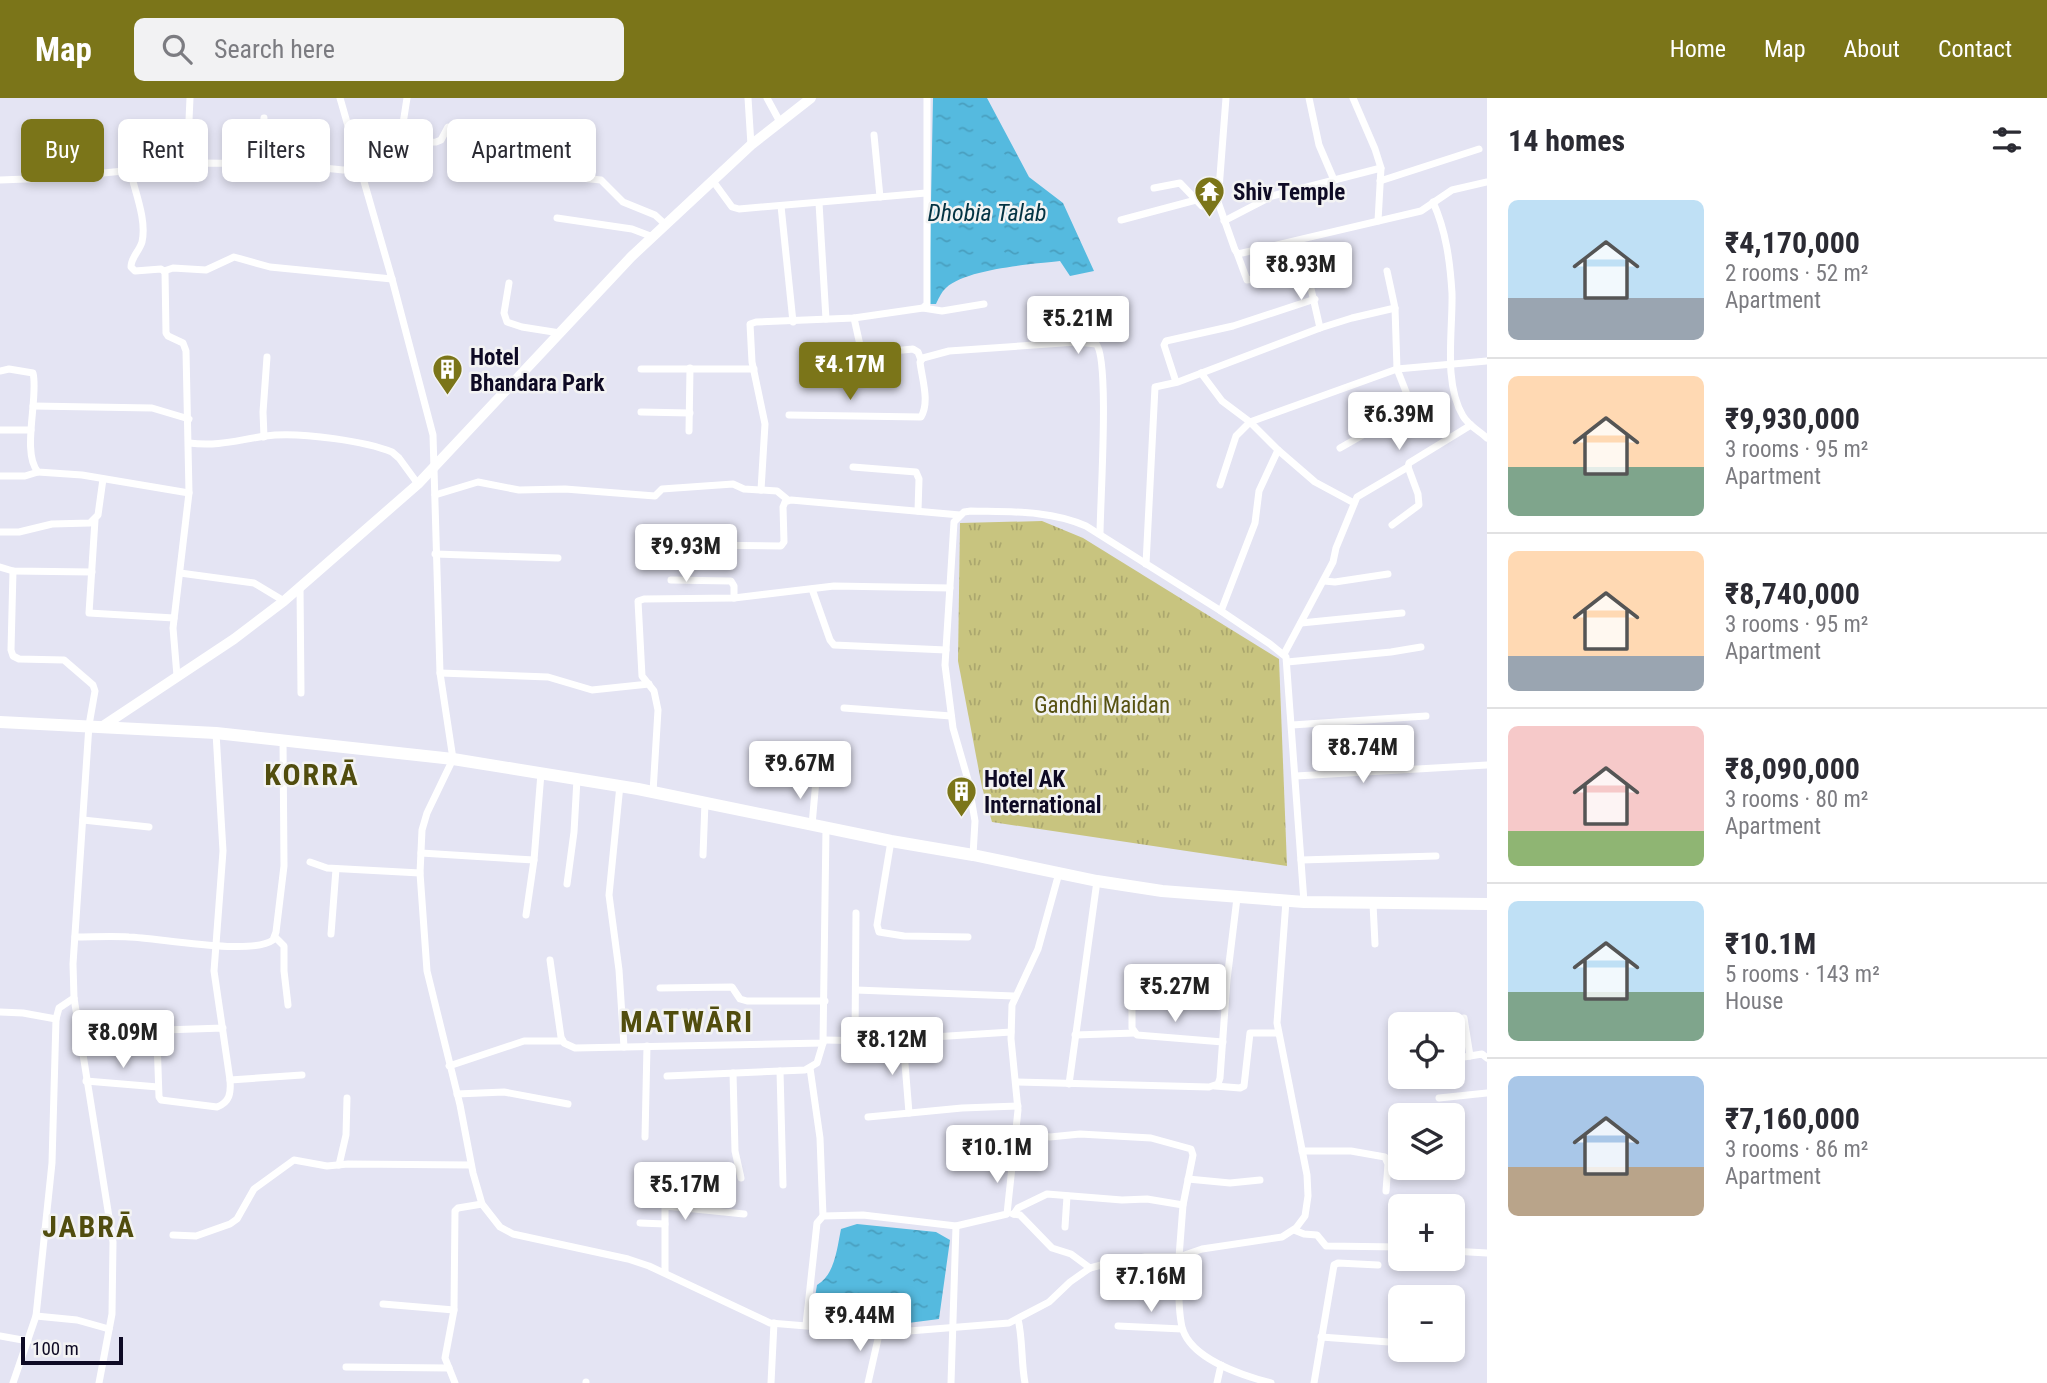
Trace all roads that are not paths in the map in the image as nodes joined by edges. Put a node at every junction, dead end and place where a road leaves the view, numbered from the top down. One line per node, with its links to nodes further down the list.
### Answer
1 (190, 98): 11 (street)
2 (340, 98): 12 (street)
3 (407, 98): 13 (street)
4 (748, 98): 18 (street)
5 (767, 98): 14 (street)
6 (811, 98): 14 (main road)
7 (927, 98): 31 (street)
8 (1226, 98): 34 (street)
9 (1308, 98): 24 (street)
10 (1353, 98): 20 (street)
11 (189, 119)
12 (345, 119)
13 (404, 119)
14 (780, 122): 18 (main road)
15 (447, 131): 17 (street)
16 (874, 135): 32 (street)
17 (433, 142)
18 (751, 145): 25 (main road)
19 (1479, 149): 26 (street)
20 (1381, 168): 24 (street); 26 (street)
21 (118, 171): 22 (street)
22 (0, 180)
23 (596, 180): 42 (street)
24 (1334, 180): 40 (street)
25 (713, 181): 37 (street); 42 (main road)
26 (1380, 181): 41 (street)
27 (132, 182): 45 (street)
28 (364, 182): 47 (street)
29 (1487, 182): 35 (street)
30 (1154, 188): 33 (street)
31 (926, 193): 32 (street); 51 (street)
32 (880, 197): 36 (street)
33 (1196, 200): 34 (street); 39 (street)
34 (1219, 202): 40 (street)
35 (1433, 202): 41 (street); 61 (street)
36 (819, 203): 37 (street); 54 (street)
37 (781, 206): 55 (street)
38 (557, 218): 43 (street)
39 (1121, 220)
40 (1224, 221): 44 (street)
41 (1378, 221): 44 (street)
42 (666, 225): 43 (main road)
43 (653, 237): 57 (main road)
44 (1237, 253): 49 (street)
45 (164, 271): 47 (street); 73 (street)
46 (1387, 271): 52 (street)
47 (392, 279): 84 (street)
48 (509, 283): 57 (street)
49 (1315, 299): 56 (street); 68 (street)
50 (984, 304): 51 (street)
51 (923, 308): 53 (street)
52 (1395, 308): 56 (street); 65 (street)
53 (854, 318): 54 (street); 59 (street)
54 (826, 319): 55 (street)
55 (793, 322): 64 (street)
56 (1320, 328): 67 (street)
57 (560, 333): 84 (main road)
58 (267, 357): 79 (street)
59 (921, 360): 72 (street); 102 (street)
60 (1487, 361): 61 (street)
61 (1450, 362): 65 (street); 75 (street)
62 (690, 368): 63 (street); 64 (street); 71 (street)
63 (641, 369)
64 (754, 369): 92 (street)
65 (1396, 369): 74 (street); 82 (street)
66 (0, 371): 69 (street)
67 (1201, 373): 68 (street); 74 (street)
68 (1176, 382): 106 (street)
69 (33, 406): 73 (street); 77 (street)
70 (641, 412): 71 (street)
71 (690, 413): 78 (street)
72 (789, 415)
73 (189, 419): 81 (street)
74 (1250, 422): 83 (street); 91 (street)
75 (1471, 425): 80 (street); 86 (street)
76 (0, 430): 77 (street)
77 (31, 430): 87 (street)
78 (689, 431)
79 (264, 437): 81 (street); 90 (street)
80 (1487, 438)
81 (189, 443): 93 (street)
82 (1340, 448)
83 (1278, 450): 96 (street); 119 (street)
84 (435, 464): 90 (main road); 94 (street)
85 (853, 467): 97 (street)
86 (1408, 467): 96 (street); 100 (street)
87 (38, 472): 88 (street); 89 (street)
88 (0, 476)
89 (103, 479): 93 (street); 99 (street)
90 (418, 484): 114 (main road)
91 (1220, 485)
92 (761, 490): 94 (street); 95 (street)
93 (189, 493): 110 (street)
94 (435, 495): 104 (street)
95 (788, 500): 97 (street); 103 (street)
96 (1354, 503): 113 (street)
97 (918, 511): 98 (street)
98 (960, 515): 102 (street); 115 (street)
99 (95, 520): 101 (street); 109 (street)
100 (1392, 525)
101 (0, 532)
102 (1100, 534): 106 (street)
103 (693, 545)
104 (435, 554): 105 (street); 127 (street)
105 (558, 558)
106 (1146, 564): 119 (street)
107 (0, 567): 108 (street)
108 (13, 571): 109 (street); 135 (street)
109 (92, 572): 121 (street)
110 (180, 573): 118 (street); 121 (street)
111 (1388, 574): 113 (street)
112 (671, 580): 117 (street)
113 (1324, 581): 122 (street)
114 (300, 586): 118 (main road); 130 (street)
115 (950, 588): 116 (street); 124 (street)
116 (812, 589): 117 (street); 124 (street)
117 (734, 598): 129 (street)
118 (284, 601): 128 (main road)
119 (1221, 611): 125 (street)
120 (1402, 613): 122 (street)
121 (174, 618): 128 (street)
122 (1301, 623): 125 (street)
123 (1421, 647): 126 (street)
124 (946, 650): 132 (street)
125 (1283, 654): 126 (street)
126 (1287, 662): 136 (street)
127 (440, 673): 129 (street); 140 (street)
128 (177, 676): 137 (main road)
129 (649, 684): 147 (street)
130 (301, 693)
131 (844, 708): 132 (street)
132 (951, 716): 156 (street)
133 (1426, 716): 136 (street)
134 (0, 722): 135 (highway)
135 (89, 725): 137 (highway); 149 (street)
136 (1292, 725): 143 (street)
137 (103, 726): 138 (highway)
138 (216, 733): 139 (highway); 178 (street)
139 (283, 739): 140 (highway); 175 (street)
140 (453, 760): 142 (highway); 154 (street)
141 (1487, 765): 143 (street)
142 (541, 773): 144 (highway); 158 (street)
143 (1296, 776): 159 (street)
144 (577, 778): 146 (highway); 165 (street)
145 (816, 780): 150 (street)
146 (620, 785): 147 (highway); 201 (street)
147 (653, 792): 148 (highway)
148 (705, 802): 150 (highway); 155 (street)
149 (83, 820): 151 (street); 174 (street)
150 (812, 825): 152 (highway)
151 (149, 827)
152 (826, 828): 153 (highway); 184 (street)
153 (891, 841): 156 (highway); 176 (street)
154 (421, 853): 158 (street); 162 (street)
155 (703, 855)
156 (973, 855): 163 (highway)
157 (1436, 856): 159 (street)
158 (534, 860): 172 (street)
159 (1301, 860): 168 (street)
160 (310, 862): 161 (street)
161 (336, 869): 162 (street); 173 (street)
162 (420, 873): 205 (street)
163 (1059, 873): 164 (highway); 182 (street)
164 (1097, 881): 166 (highway); 194 (street)
165 (567, 884)
166 (1237, 898): 167 (highway); 199 (street)
167 (1286, 901): 168 (highway); 193 (street)
168 (1304, 902): 169 (highway)
169 (1373, 904): 170 (highway); 177 (street)
170 (1487, 904)
171 (856, 913): 181 (street)
172 (526, 915)
173 (331, 934)
174 (75, 937): 178 (street); 183 (street)
175 (275, 937): 178 (street); 186 (street)
176 (968, 937)
177 (1375, 944)
178 (215, 946): 190 (street)
179 (550, 960): 196 (street)
180 (660, 988): 184 (street)
181 (856, 990): 182 (street); 197 (street)
182 (1014, 996): 191 (street)
183 (74, 998): 188 (street); 212 (street)
184 (825, 1001): 198 (street)
185 (1132, 1002): 192 (street)
186 (288, 1005)
187 (0, 1012): 188 (street)
188 (56, 1019): 256 (street)
189 (1465, 1024): 202 (street)
190 (222, 1028): 211 (street); 216 (street)
191 (1011, 1032): 195 (street); 213 (street)
192 (1135, 1033): 194 (street); 199 (street)
193 (1277, 1033): 215 (street); 227 (street)
194 (1075, 1035): 214 (street)
195 (903, 1039): 197 (street); 223 (street)
196 (563, 1041): 201 (street); 205 (street)
197 (855, 1041): 198 (street)
198 (824, 1042): 200 (street); 206 (street)
199 (1223, 1042): 215 (street)
200 (647, 1046): 201 (street); 226 (street)
201 (624, 1047)
202 (1470, 1056): 203 (street); 204 (street)
203 (1465, 1057)
204 (1487, 1058)
205 (449, 1066): 218 (street)
206 (810, 1068): 207 (street); 240 (street)
207 (780, 1071): 208 (street); 233 (street)
208 (733, 1073): 210 (street); 230 (street)
209 (302, 1075): 211 (street)
210 (667, 1076)
211 (230, 1080): 216 (street)
212 (86, 1081): 216 (street); 262 (street)
213 (1017, 1082): 214 (street); 222 (street)
214 (1069, 1084): 215 (street)
215 (1215, 1086)
216 (158, 1087)
217 (1487, 1093): 220 (street)
218 (457, 1094): 221 (street); 229 (street)
219 (347, 1098): 228 (street)
220 (1439, 1098)
221 (568, 1104)
222 (1018, 1106): 223 (street); 225 (street)
223 (909, 1113): 224 (street)
224 (869, 1117)
225 (1017, 1131): 231 (street); 239 (street)
226 (645, 1137)
227 (1302, 1150): 234 (street); 245 (street)
228 (340, 1165): 229 (street); 246 (street)
229 (471, 1165): 236 (street)
230 (741, 1178)
231 (1188, 1180): 232 (street); 237 (street)
232 (1261, 1181)
233 (783, 1185)
234 (1386, 1191)
235 (1067, 1196): 237 (street); 239 (street); 244 (street)
236 (482, 1204): 253 (street); 255 (street)
237 (1183, 1205): 250 (street)
238 (744, 1214): 242 (street)
239 (1011, 1214): 243 (street); 252 (street)
240 (823, 1216): 243 (street); 259 (street)
241 (640, 1223): 242 (street)
242 (665, 1224): 253 (street)
243 (956, 1226): 261 (street)
244 (1065, 1227)
245 (1294, 1230): 247 (street); 250 (street)
246 (173, 1235)
247 (1388, 1247)
248 (1465, 1252): 249 (street)
249 (1487, 1253)
250 (1178, 1257): 252 (street); 263 (street)
251 (1378, 1265): 266 (street)
252 (1090, 1268): 257 (street)
253 (665, 1272): 258 (street)
254 (383, 1304): 255 (street)
255 (454, 1310): 271 (street)
256 (36, 1316): 262 (street); 267 (street)
257 (1018, 1319): 261 (street); 278 (street)
258 (774, 1323): 259 (street); 275 (street)
259 (806, 1325): 264 (street)
260 (1118, 1326): 263 (street)
261 (953, 1328): 264 (street); 277 (street)
262 (109, 1329): 273 (street)
263 (1182, 1329): 269 (street)
264 (880, 1330): 276 (street)
265 (0, 1336): 267 (street)
266 (1321, 1337): 268 (street); 281 (street)
267 (29, 1341): 272 (street)
268 (1388, 1342)
269 (1221, 1366): 279 (street); 280 (street)
270 (346, 1367): 271 (street)
271 (449, 1368): 274 (street)
272 (13, 1383)
273 (99, 1383)
274 (455, 1383)
275 (771, 1383)
276 (868, 1383)
277 (951, 1383)
278 (1025, 1383)
279 (1217, 1383)
280 (1271, 1383)
281 (1314, 1383)

